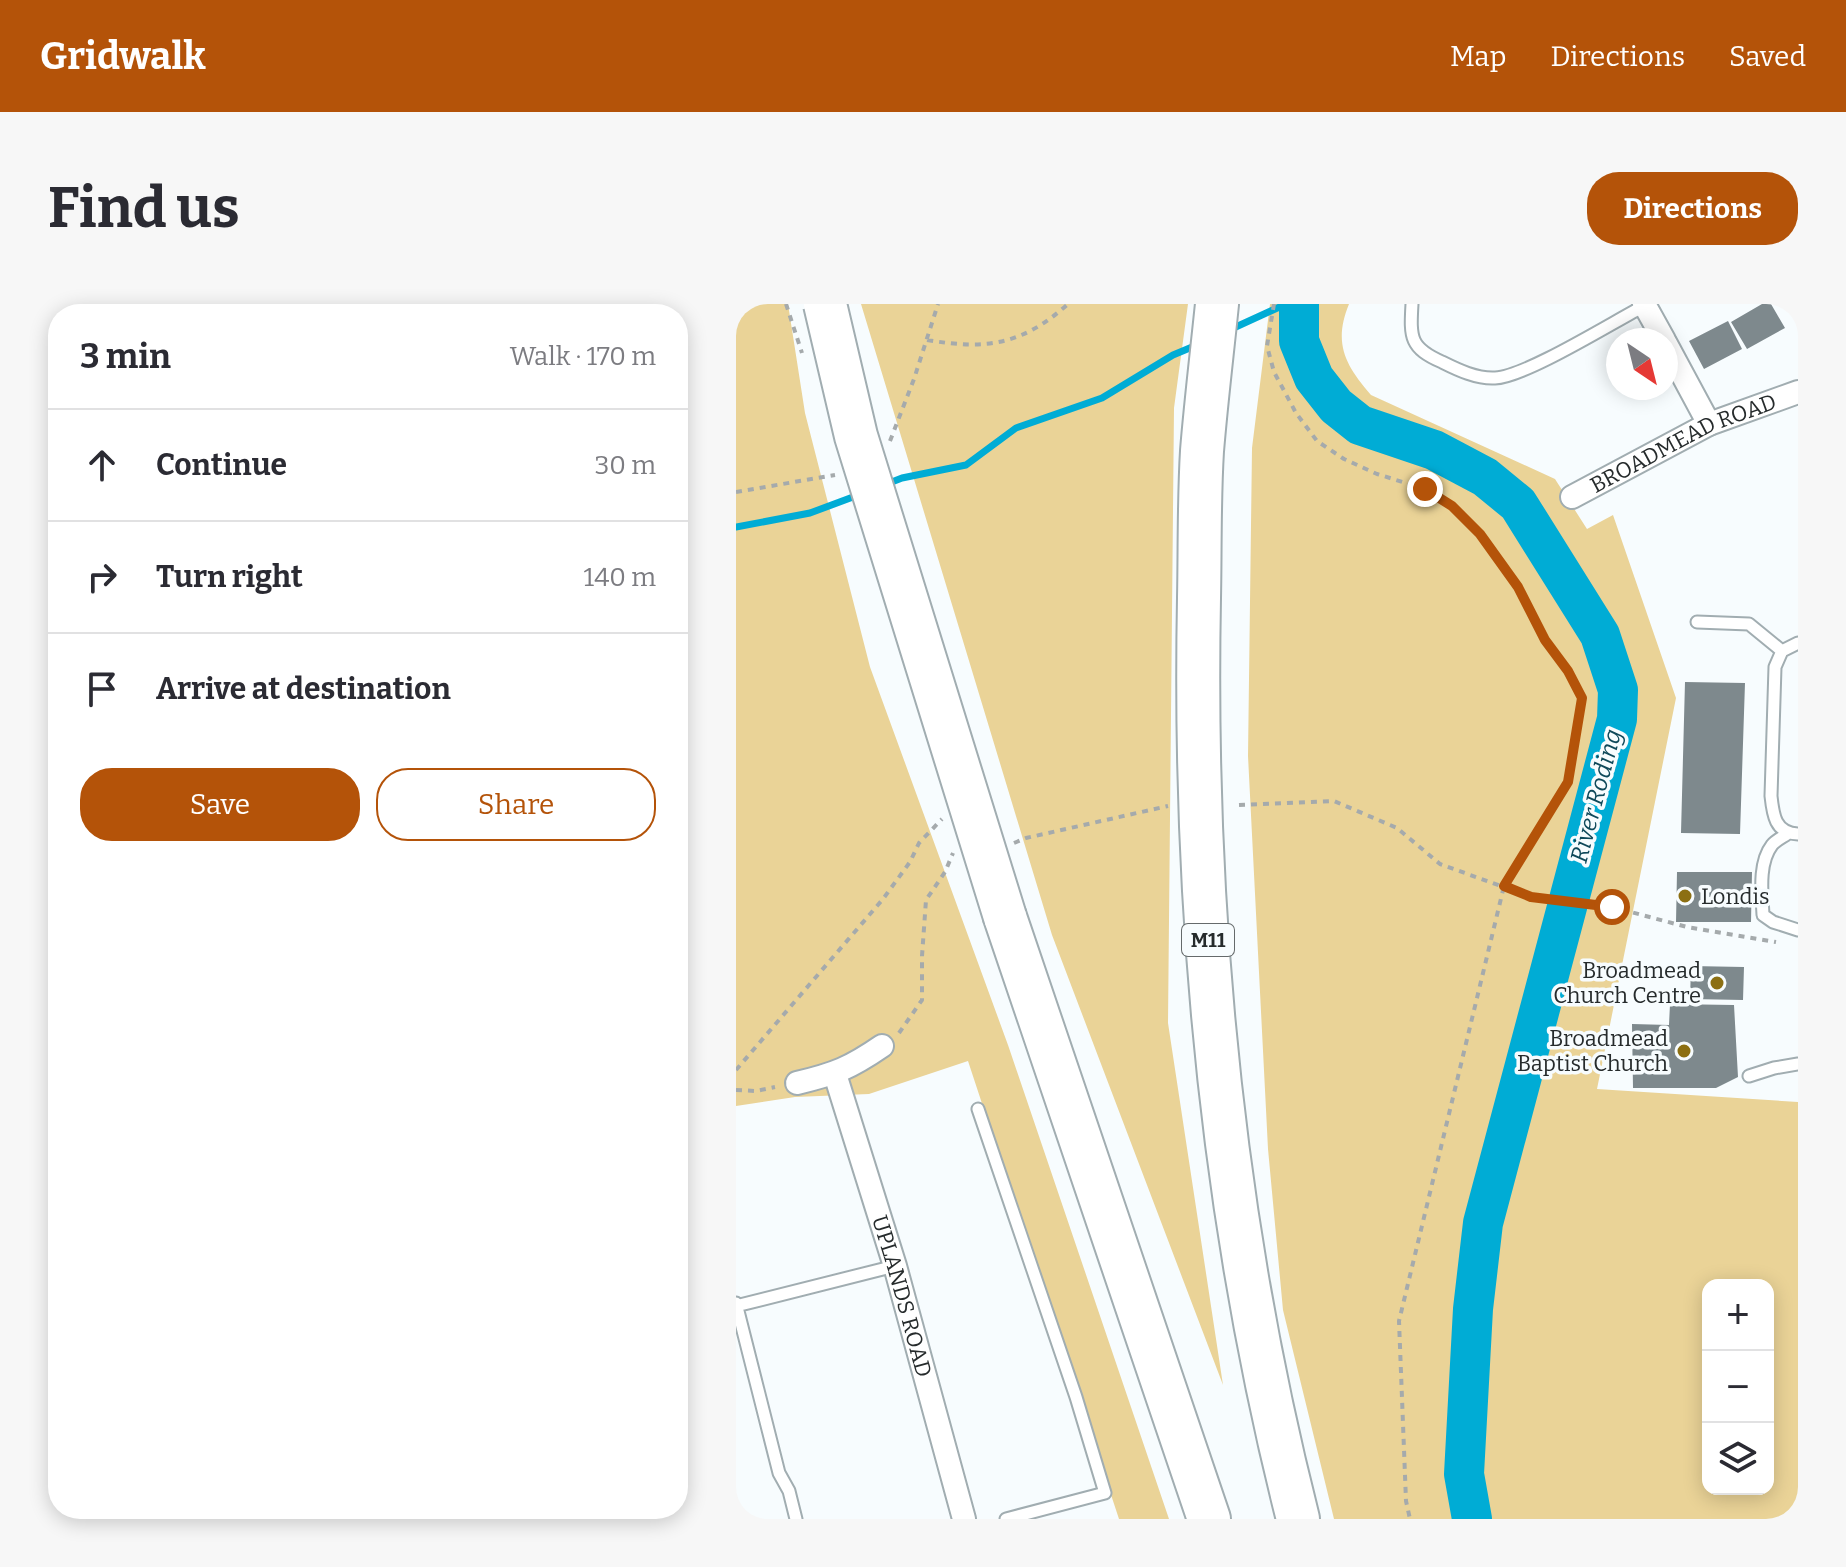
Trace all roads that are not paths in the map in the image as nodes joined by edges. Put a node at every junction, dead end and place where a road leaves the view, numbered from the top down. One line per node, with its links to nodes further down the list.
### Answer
1 (825, 304): 26 (highway, bridge)
2 (1412, 304): 3 (lane)
3 (1644, 305): 5 (street)
4 (1215, 326): 27 (highway, M11)
5 (1657, 328)
6 (1678, 366): 8 (street)
7 (1798, 389): 8 (street, BROADMEAD ROAD)
8 (1709, 424): 9 (street, BROADMEAD ROAD)
9 (1572, 497)
10 (1697, 622): 12 (lane)
11 (1798, 643): 12 (lane)
12 (1782, 651): 13 (lane)
13 (1793, 834): 14 (lane)
14 (1798, 930)
15 (888, 1042): 17 (street)
16 (1798, 1064): 18 (lane)
17 (835, 1074): 19 (street); 21 (street, UPLANDS ROAD)
18 (1749, 1076)
19 (797, 1083)
20 (978, 1109): 25 (lane)
21 (895, 1266): 22 (lane); 24 (street, UPLANDS ROAD)
22 (736, 1305): 23 (lane)
23 (796, 1519)
24 (964, 1519)
25 (1006, 1519)
26 (1209, 1519)
27 (1298, 1519)

